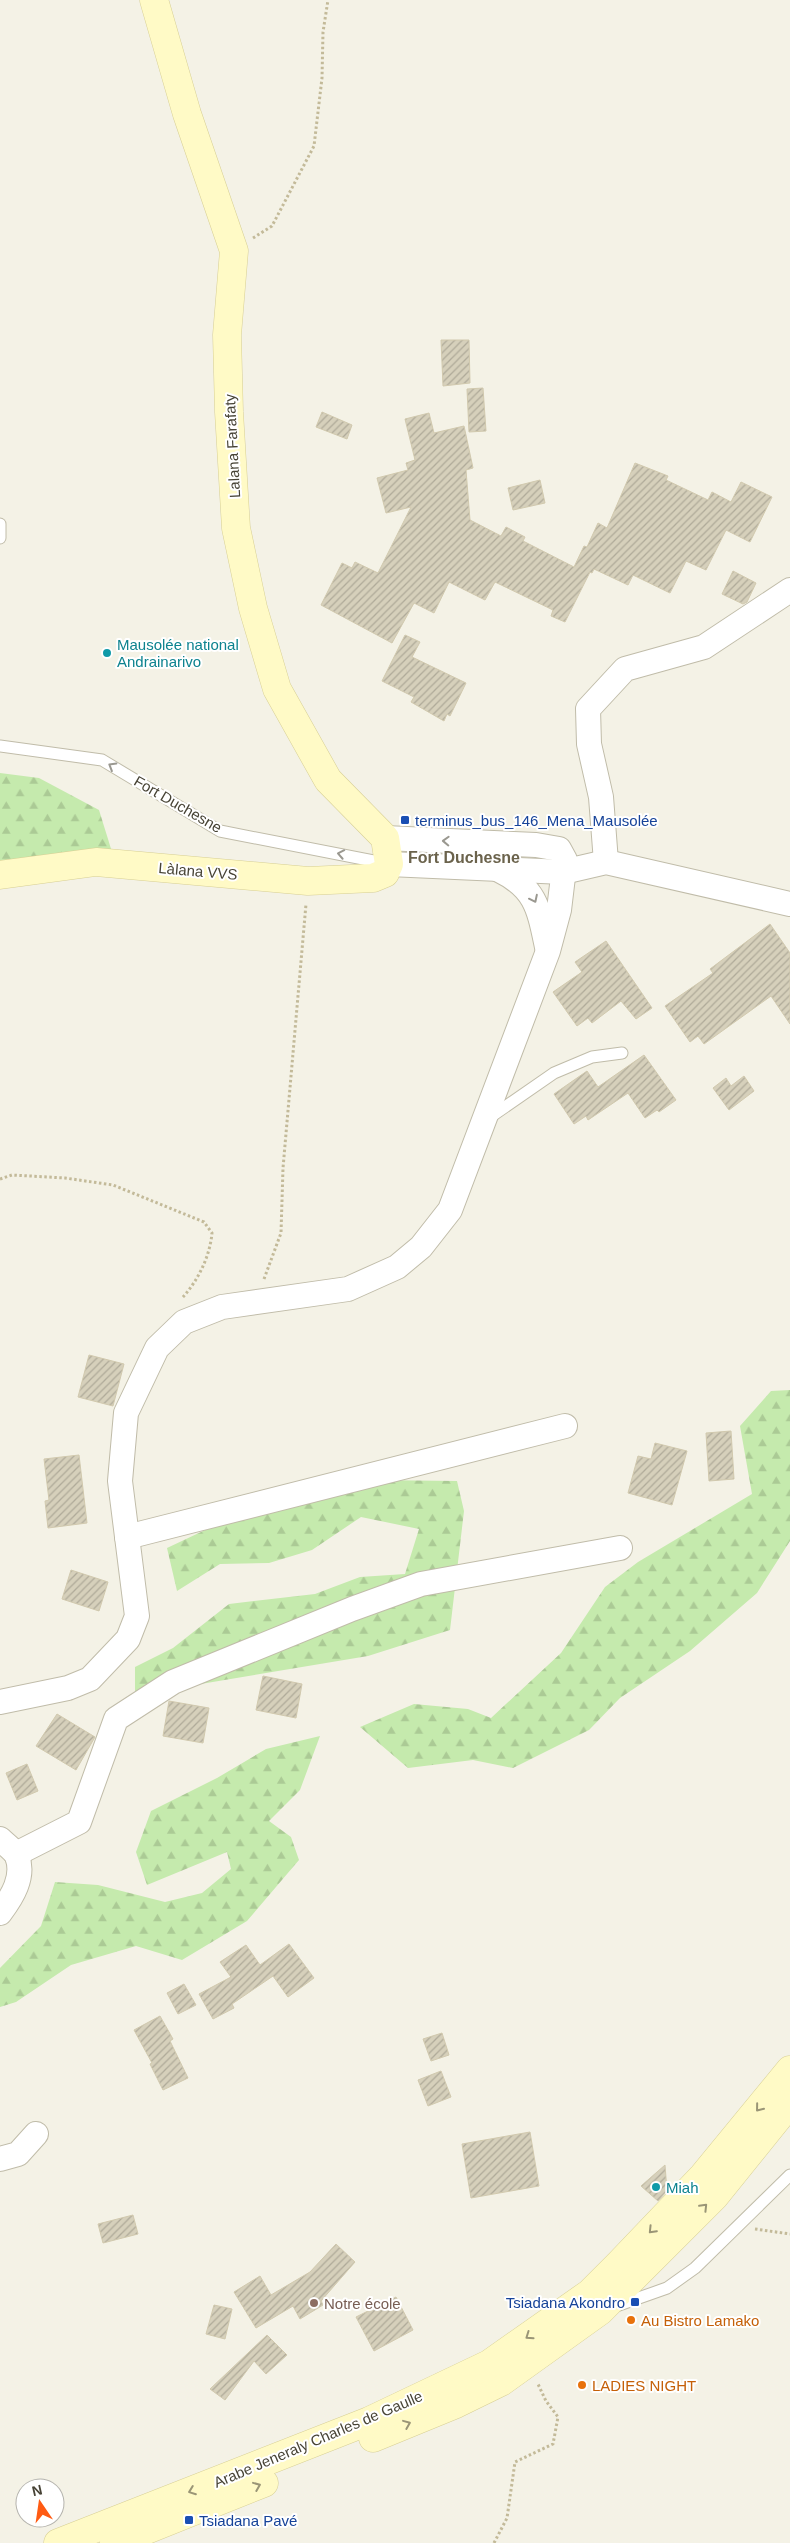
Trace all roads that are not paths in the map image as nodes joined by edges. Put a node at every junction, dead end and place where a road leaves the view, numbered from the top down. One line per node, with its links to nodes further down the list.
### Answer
1 (154, 0): 6 (street, Lalana Farafaty)
2 (0, 524): 3 (lane)
3 (0, 538)
4 (790, 590): 7 (street)
5 (0, 746): 6 (lane, Fort Duchesne, one-way to 5)
6 (387, 851): 8 (street); 9 (street, one-way to 6); 10 (street, Làlana VVS)
7 (606, 862): 9 (street); 11 (street)
8 (497, 869): 9 (street); 12 (street, one-way to 12)
9 (563, 872): 12 (street)
10 (0, 875)
11 (790, 904)
12 (548, 951): 14 (street)
13 (622, 1053): 14 (lane)
14 (483, 1122): 16 (street)
15 (565, 1426): 16 (street)
16 (127, 1537): 18 (street)
17 (620, 1548): 19 (street)
18 (0, 1702)
19 (8, 1847): 20 (street)
20 (0, 1914)
21 (790, 2070): 27 (street, Arabe Jeneraly Charles de Gaulle, one-way to 27)
22 (790, 2103): 26 (street, Arabe Jeneraly Charles de Gaulle, one-way to 22)
23 (36, 2134): 24 (street)
24 (0, 2159)
25 (790, 2175): 26 (lane)
26 (600, 2311): 28 (street, Arabe Jeneraly Charles de Gaulle, one-way to 26)
27 (58, 2543)
28 (114, 2543)

